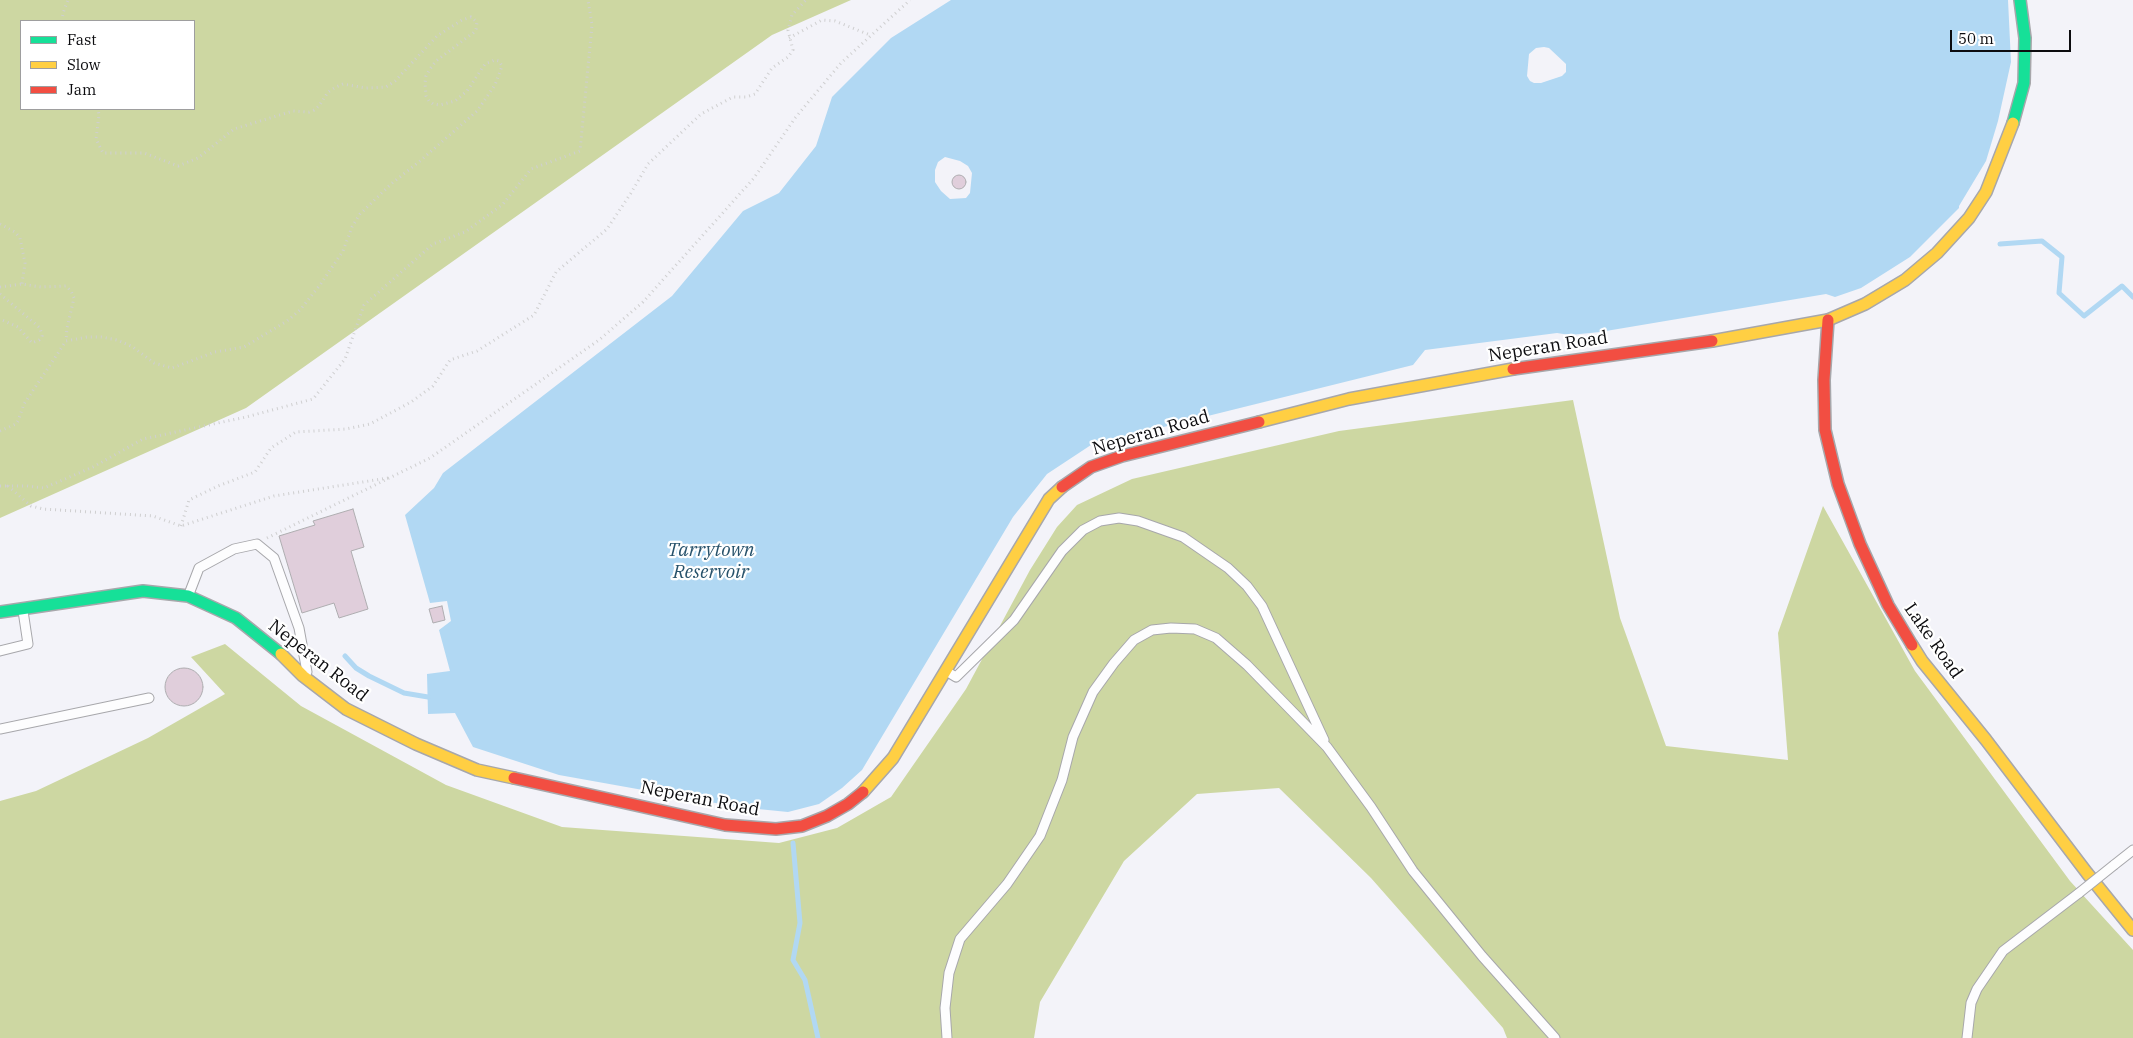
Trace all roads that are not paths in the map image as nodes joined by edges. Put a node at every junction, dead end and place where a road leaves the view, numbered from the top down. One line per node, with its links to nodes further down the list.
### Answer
1 (2020, 0): 2 (street, Neperan Road)
2 (1828, 320): 7 (street, Neperan Road); 13 (street, Lake Road)
3 (188, 596): 4 (street, Neperan Road); 8 (street, Neperan Road); 8 (lane)
4 (23, 608): 5 (street, Neperan Road); 6 (lane)
5 (0, 612)
6 (0, 651)
7 (946, 672): 8 (street, Neperan Road); 11 (lane)
8 (308, 679)
9 (149, 698): 10 (lane)
10 (0, 729)
11 (1327, 747): 14 (lane); 15 (lane)
12 (2133, 850): 16 (lane, bridge)
13 (2133, 930)
14 (947, 1038)
15 (1555, 1038)
16 (1966, 1038)

